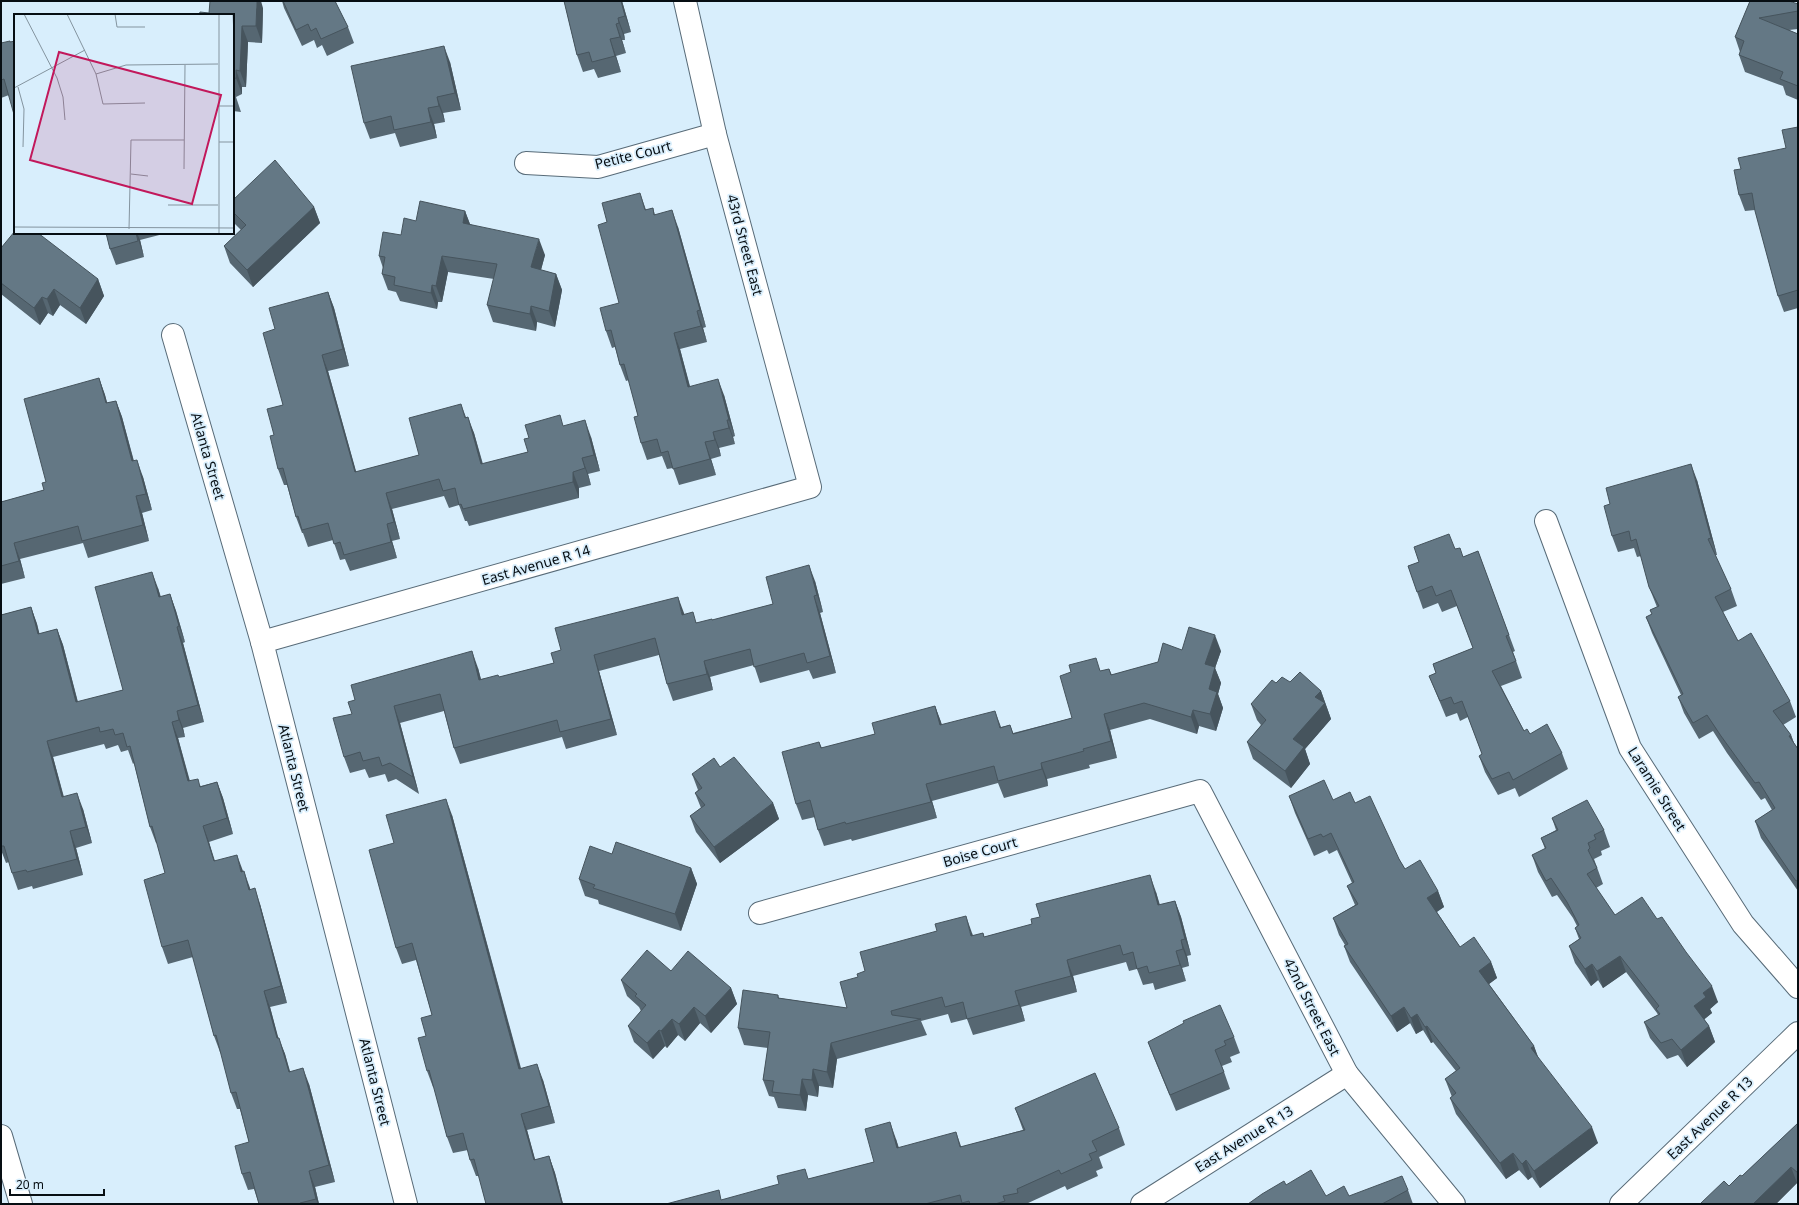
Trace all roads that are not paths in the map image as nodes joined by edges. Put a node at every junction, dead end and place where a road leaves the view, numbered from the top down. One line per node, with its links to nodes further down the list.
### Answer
1 (685, 1): 2 (street, 43rd Street East)
2 (715, 134): 3 (street, Petite Court); 5 (street, 43rd Street East)
3 (526, 163)
4 (173, 335): 7 (street, Atlanta Street)
5 (810, 487): 7 (street, East Avenue R 14)
6 (1546, 521): 10 (street, Laramie Street)
7 (262, 642): 15 (street, Atlanta Street)
8 (1200, 791): 9 (street, Boise Court); 12 (street, 42nd Street East)
9 (760, 914)
10 (1798, 987)
11 (1798, 1033): 18 (street, East Avenue R 13)
12 (1346, 1074): 16 (street, East Avenue R 13); 17 (street, 42nd Street East)
13 (1, 1136): 14 (street)
14 (21, 1204)
15 (406, 1204)
16 (1142, 1204)
17 (1454, 1204)
18 (1621, 1204)

